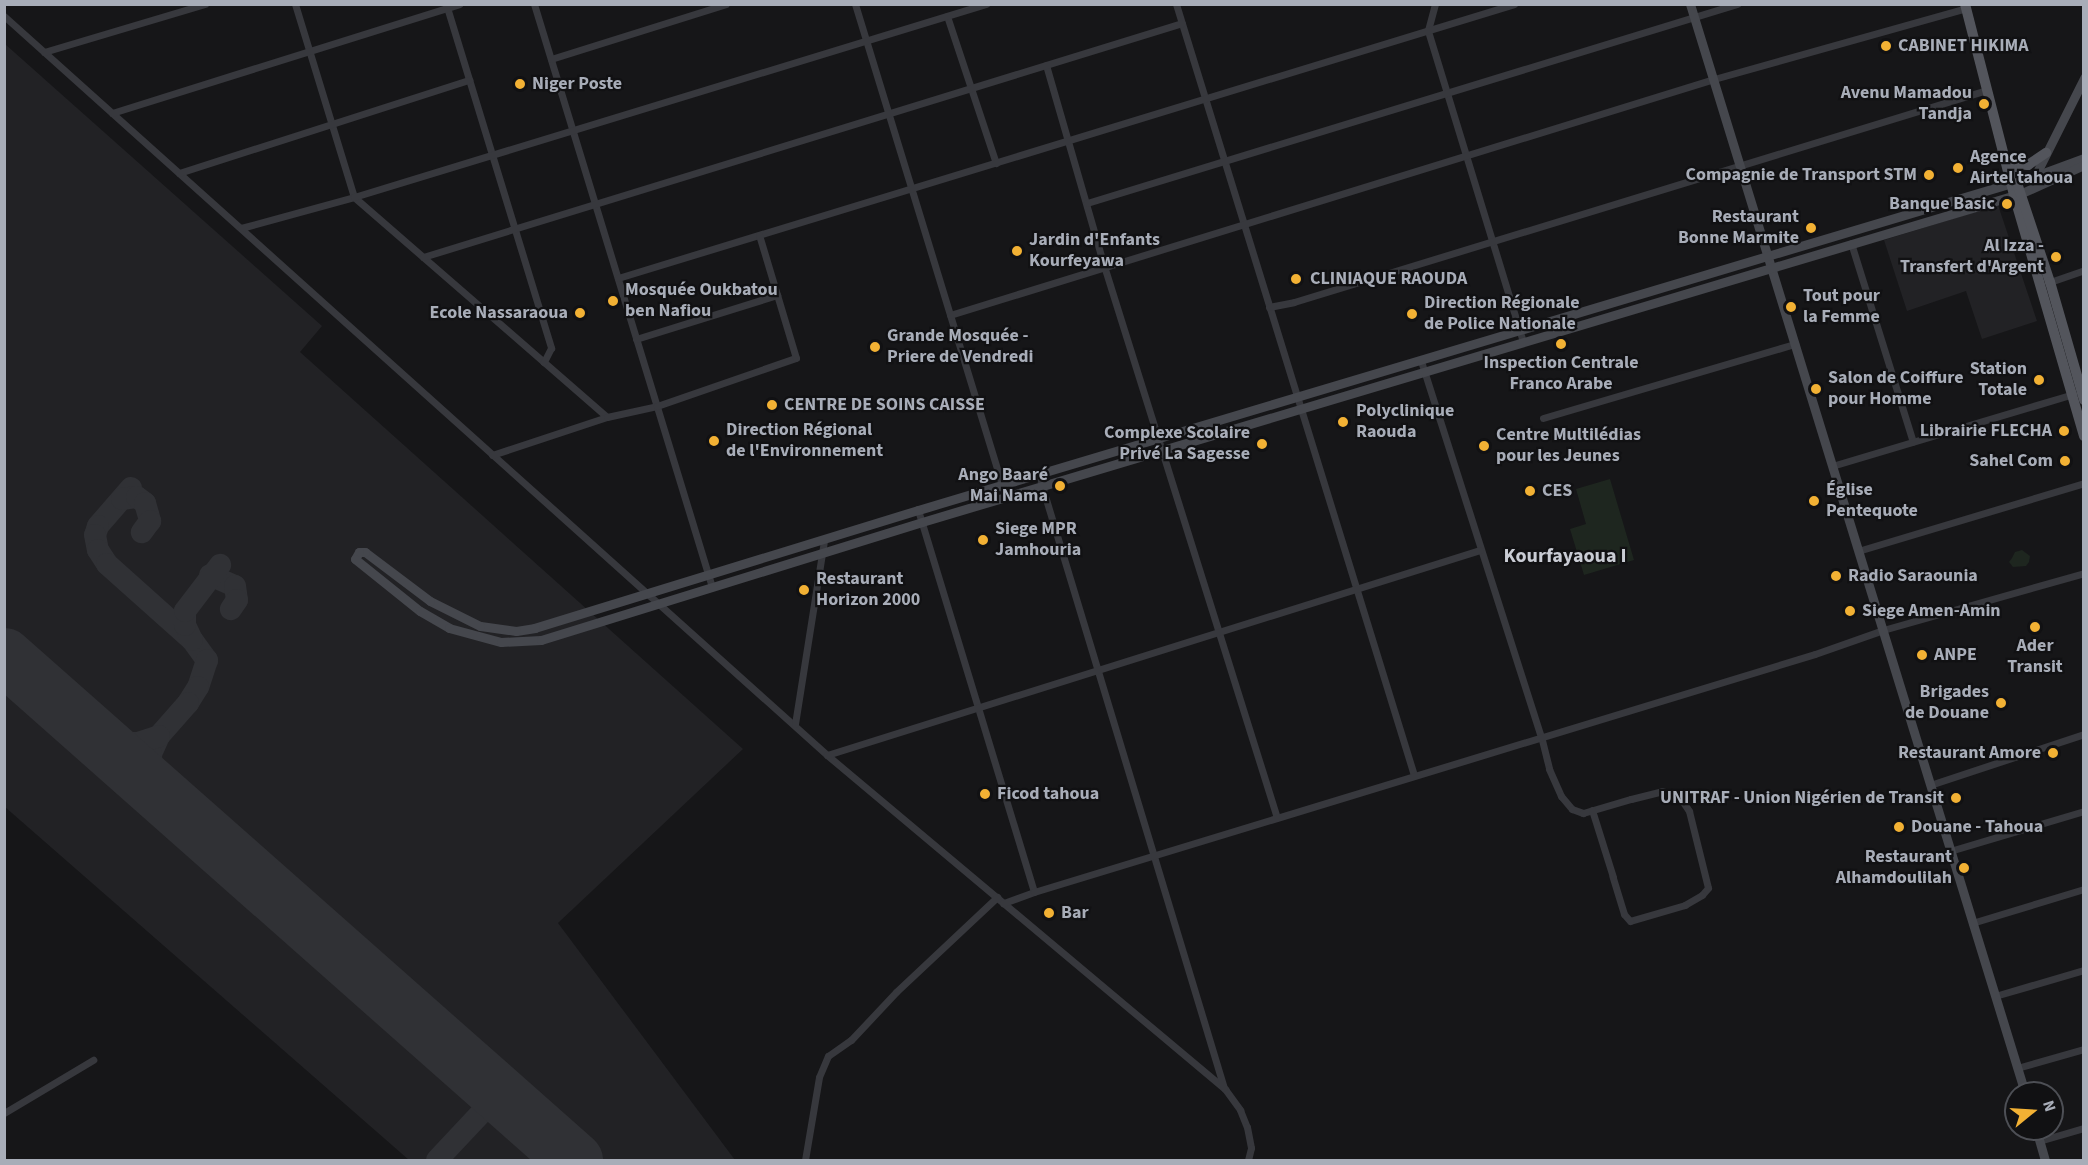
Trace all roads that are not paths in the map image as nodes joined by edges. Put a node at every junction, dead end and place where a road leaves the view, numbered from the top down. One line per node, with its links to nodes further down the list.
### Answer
1 (205, 4): 22 (street)
2 (295, 4): 21 (street)
3 (459, 4): 13 (street)
4 (534, 4): 23 (street)
5 (726, 4): 23 (street)
6 (855, 4): 20 (street)
7 (986, 4): 16 (street)
8 (1176, 4): 18 (street)
9 (1435, 4): 19 (street)
10 (1514, 4): 19 (street)
11 (1690, 4): 17 (street)
12 (1737, 4): 17 (street)
13 (447, 6): 21 (street); 27 (street)
14 (1966, 6): 26 (street); 29 (main road)
15 (4, 16): 22 (street)
16 (947, 16): 20 (street); 28 (street)
17 (1694, 16): 26 (street); 30 (street)
18 (1182, 23): 24 (street); 31 (street)
19 (1428, 31): 30 (street); 31 (street)
20 (867, 41): 33 (street); 35 (street)
21 (309, 51): 32 (street); 34 (street)
22 (44, 52): 32 (street)
23 (551, 59): 35 (street)
24 (1046, 65): 28 (street); 36 (street)
25 (2084, 78): 38 (street)
26 (1714, 79): 40 (street); 45 (street)
27 (469, 80): 34 (street); 39 (street)
28 (972, 89): 33 (street); 43 (street)
29 (1987, 90): 37 (main road); 45 (street)
30 (1449, 93): 40 (street); 44 (street)
31 (1205, 99): 36 (street); 44 (street)
32 (112, 113): 47 (street)
33 (889, 115): 50 (street); 53 (street)
34 (332, 124): 47 (street); 52 (street)
35 (573, 131): 39 (street); 53 (street)
36 (1069, 140): 43 (street); 54 (street)
37 (2003, 148): 42 (main road); 49 (main road)
38 (2046, 153): 42 (main road); 48 (street)
39 (492, 156): 52 (street); 57 (street)
40 (1468, 156): 55 (street); 59 (street)
41 (2084, 158): 48 (street)
42 (2008, 159): 49 (main road)
43 (996, 163): 50 (street)
44 (1225, 163): 54 (street); 55 (street)
45 (1740, 165): 59 (street); 61 (street)
46 (2084, 165): 51 (street)
47 (179, 173): 56 (street)
48 (2035, 176): 49 (street)
49 (2014, 182): 51 (main road); 61 (street)
50 (912, 188): 58 (street); 70 (street)
51 (2018, 194): 60 (street); 67 (main road); 78 (main road)
52 (354, 198): 56 (street); 62 (street)
53 (595, 203): 57 (street); 66 (street)
54 (1087, 203): 64 (street)
55 (1244, 225): 64 (street); 69 (street)
56 (241, 228): 90 (street)
57 (514, 228): 62 (street); 76 (street)
58 (759, 235): 66 (street); 68 (street)
59 (1492, 240): 69 (street); 71 (street)
60 (1851, 243): 63 (street); 88 (street)
61 (1768, 256): 63 (street); 71 (street)
62 (423, 257): 76 (street)
63 (1771, 267): 73 (street); 74 (street)
64 (1105, 269): 70 (street); 87 (street)
65 (2084, 270): 67 (street)
66 (618, 278): 72 (street)
67 (2050, 282): 78 (main road)
68 (777, 295): 72 (street); 80 (street)
69 (1269, 307): 79 (street)
70 (950, 315): 94 (street)
71 (1520, 331): 73 (street); 75 (street)
72 (636, 339): 80 (street)
73 (1523, 342): 77 (street)
74 (1795, 344): 83 (street); 91 (street)
75 (1421, 361): 77 (street); 79 (street)
76 (544, 362): 82 (street)
77 (1425, 372): 81 (street); 100 (street)
78 (2080, 394): 86 (main road); 88 (street)
79 (1298, 398): 81 (street); 84 (street)
80 (657, 406): 82 (street); 104 (street)
81 (1301, 409): 85 (street); 106 (street)
82 (607, 417): 90 (street)
83 (1543, 418)
84 (1223, 420): 85 (street); 87 (street)
85 (1227, 432): 89 (street)
86 (2084, 436)
87 (1159, 440): 89 (street); 92 (street)
88 (1913, 442): 91 (street)
89 (1162, 450): 95 (street); 110 (street)
90 (492, 455): 107 (street)
91 (1832, 466): 101 (street)
92 (1039, 476): 94 (street); 95 (street)
93 (2084, 483): 101 (street)
94 (1003, 486): 96 (street); 97 (street)
95 (1042, 487): 96 (street); 111 (street)
96 (1006, 498): 98 (street)
97 (918, 510): 98 (street); 99 (street)
98 (922, 522): 102 (street); 112 (street)
99 (825, 540): 102 (street); 104 (street)
100 (1480, 550): 106 (street); 115 (street)
101 (1858, 551): 109 (street)
102 (822, 554): 105 (street); 113 (street)
103 (2084, 573): 109 (street)
104 (709, 575): 105 (street); 107 (street)
105 (712, 587): 108 (street)
106 (1357, 590): 110 (street); 117 (street)
107 (648, 594): 108 (street); 108 (street)
108 (659, 604): 113 (street)
109 (1882, 630): 115 (street); 118 (street)
110 (1218, 633): 111 (street); 121 (street)
111 (1098, 670): 112 (street); 123 (street)
112 (980, 707): 116 (street); 125 (street)
113 (795, 724): 116 (street)
114 (2084, 734): 118 (street)
115 (1541, 736): 117 (street); 119 (street)
116 (827, 754): 126 (street)
117 (1414, 775): 121 (street)
118 (1930, 785): 122 (street)
119 (1592, 810)
120 (2084, 811): 122 (street)
121 (1276, 818): 123 (street)
122 (1950, 851): 127 (street)
123 (1154, 855): 125 (street); 134 (street)
124 (2084, 889): 127 (street)
125 (1034, 892): 126 (street)
126 (1000, 900): 134 (street); 139 (street)
127 (1972, 923): 129 (street)
128 (2084, 970): 129 (street)
129 (1995, 996): 132 (street)
130 (2084, 1048): 132 (street)
131 (93, 1060): 135 (street)
132 (2017, 1068): 133 (street)
133 (2021, 1081)
134 (1225, 1089): 140 (street)
135 (4, 1113)
136 (2084, 1128): 137 (street)
137 (2064, 1134)
138 (2040, 1141): 141 (street)
139 (806, 1161)
140 (1248, 1161)
141 (2045, 1161)

